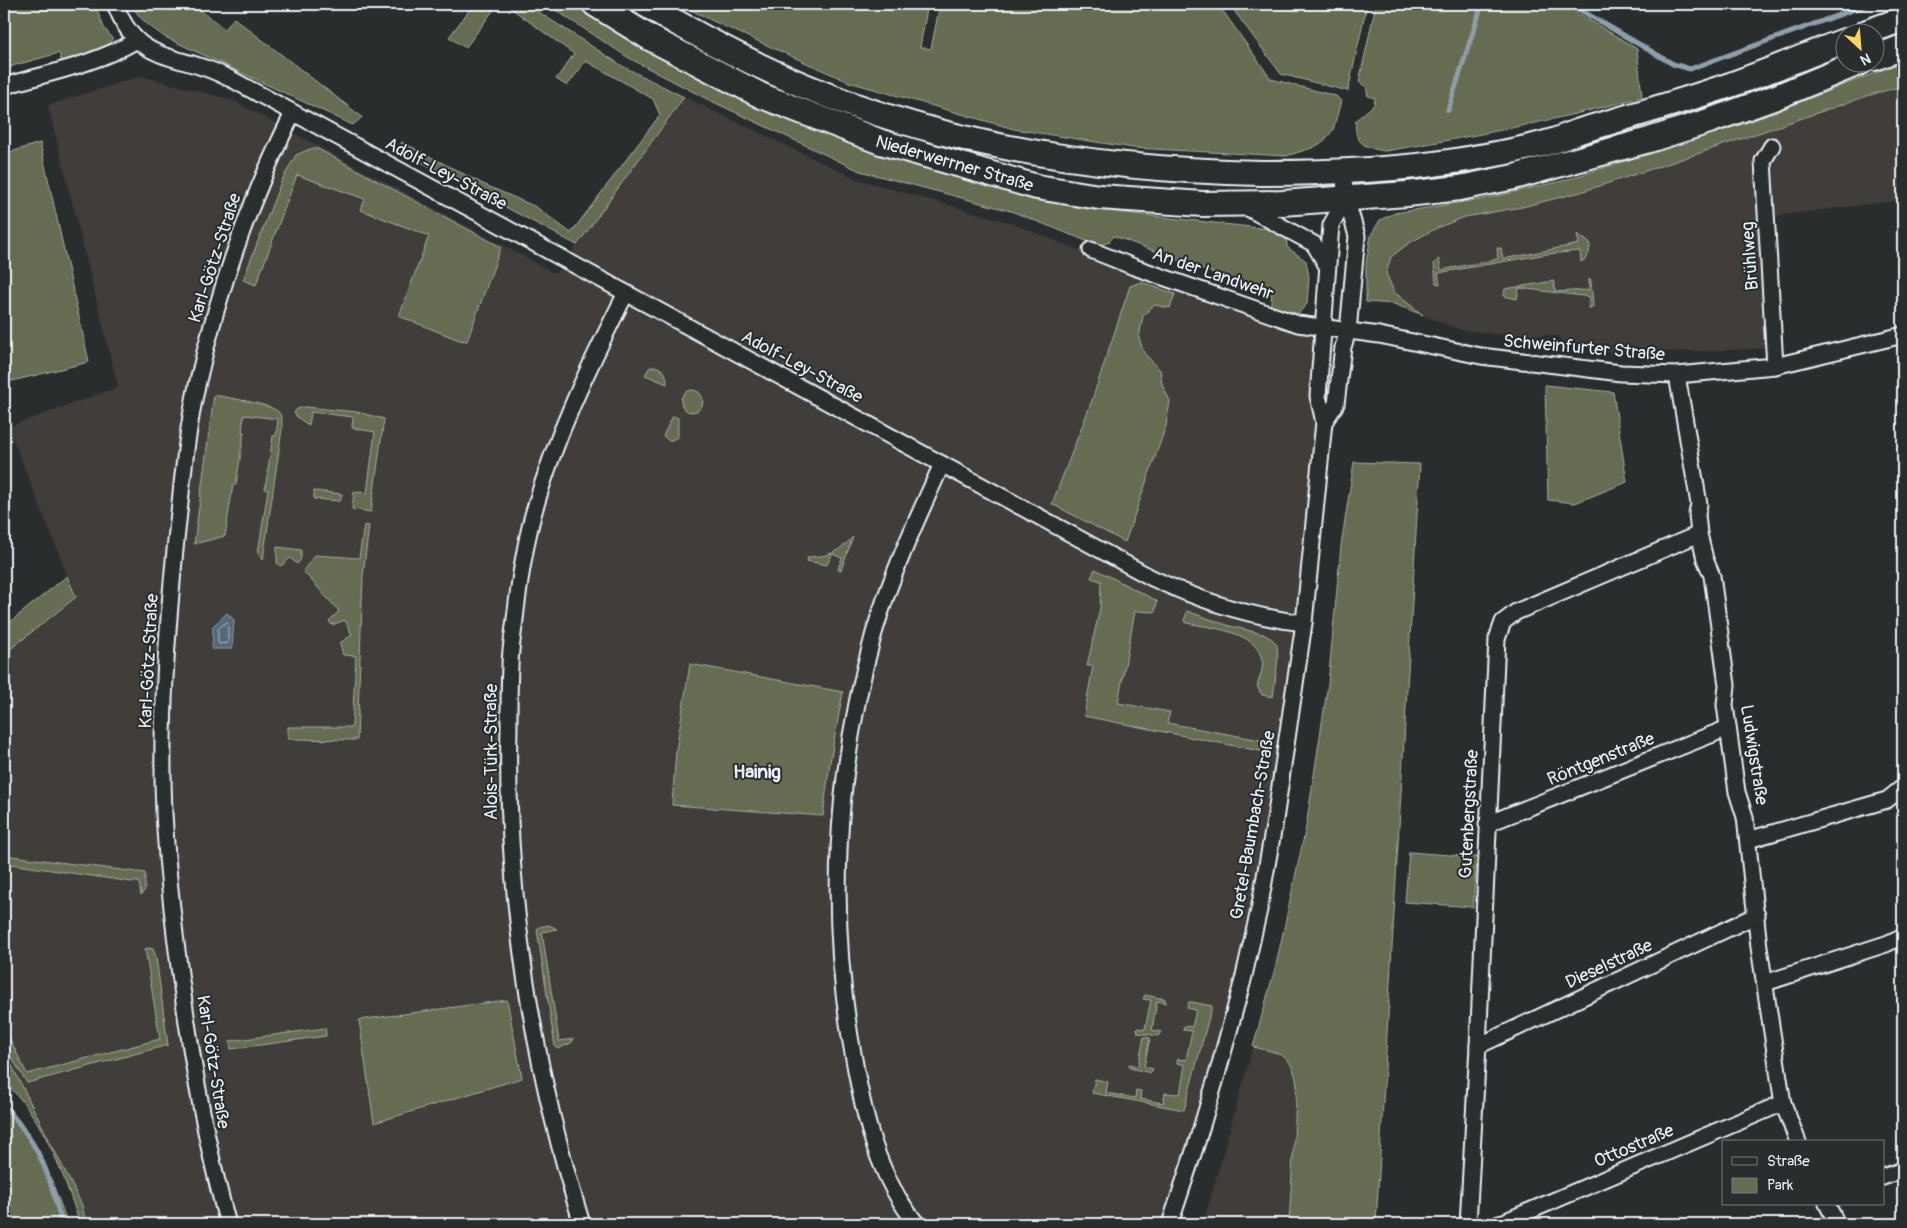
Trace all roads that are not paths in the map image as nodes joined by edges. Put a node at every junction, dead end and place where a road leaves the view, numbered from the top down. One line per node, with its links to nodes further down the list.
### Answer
1 (115, 4): 6 (street)
2 (595, 4): 16 (main road, Niederwerrner Straße)
3 (645, 4): 14 (main road, Niederwerrner Straße)
4 (1903, 19): 5 (main road)
5 (1884, 26)
6 (137, 40): 11 (street); 12 (street, Adolf-Ley-Straße)
7 (1834, 45): 14 (main road, Niederwerrner Straße)
8 (1903, 47): 9 (main road)
9 (1884, 54)
10 (1837, 72): 15 (main road, Niederwerrner Straße)
11 (4, 86)
12 (293, 113): 19 (street, Adolf-Ley-Straße); 42 (street, Karl-Götz-Straße)
13 (1772, 146): 23 (street, Brühlweg)
14 (1343, 172): 15 (street)
15 (1346, 198): 16 (main road, Niederwerrner Straße); 18 (street, Gretel-Baumbach-Straße); 21 (street, Gretel-Baumbach-Straße)
16 (1240, 204): 18 (street)
17 (1091, 250): 20 (street, An der Landwehr)
18 (1327, 266): 20 (street, Gretel-Baumbach-Straße)
19 (626, 293): 26 (street, Adolf-Ley-Straße); 43 (street, Alois-Türk-Straße)
20 (1324, 328): 21 (street); 25 (street, Gretel-Baumbach-Straße)
21 (1348, 331): 24 (street, Schweinfurter Straße); 25 (street, Gretel-Baumbach-Straße)
22 (1903, 335): 23 (street, Schweinfurter Straße)
23 (1775, 366): 24 (street, Schweinfurter Straße)
24 (1677, 374): 27 (street, Ludwigstraße)
25 (1324, 422): 28 (street, Gretel-Baumbach-Straße)
26 (942, 464): 28 (street, Adolf-Ley-Straße); 44 (street)
27 (1699, 534): 29 (street, Ludwigstraße); 31 (street, Gutenbergstraße)
28 (1304, 623): 45 (street, Gretel-Baumbach-Straße)
29 (1728, 728): 31 (street, Röntgenstraße); 32 (street, Ludwigstraße)
30 (1903, 788): 32 (street)
31 (1487, 824): 36 (street, Gutenbergstraße)
32 (1748, 840): 33 (street, Ludwigstraße)
33 (1756, 915): 35 (street, Ludwigstraße); 36 (street, Dieselstraße)
34 (1903, 936): 35 (street)
35 (1764, 983): 37 (street, Ludwigstraße)
36 (1478, 1046): 46 (street, Gutenbergstraße)
37 (1783, 1103): 38 (street, Ludwigstraße); 47 (street, Ottostraße)
38 (1797, 1140)
39 (1903, 1170): 40 (street)
40 (1884, 1178)
41 (1828, 1206): 48 (street)
42 (228, 1224)
43 (582, 1224)
44 (917, 1224)
45 (1170, 1224)
46 (1468, 1224)
47 (1499, 1224)
48 (1837, 1224)

